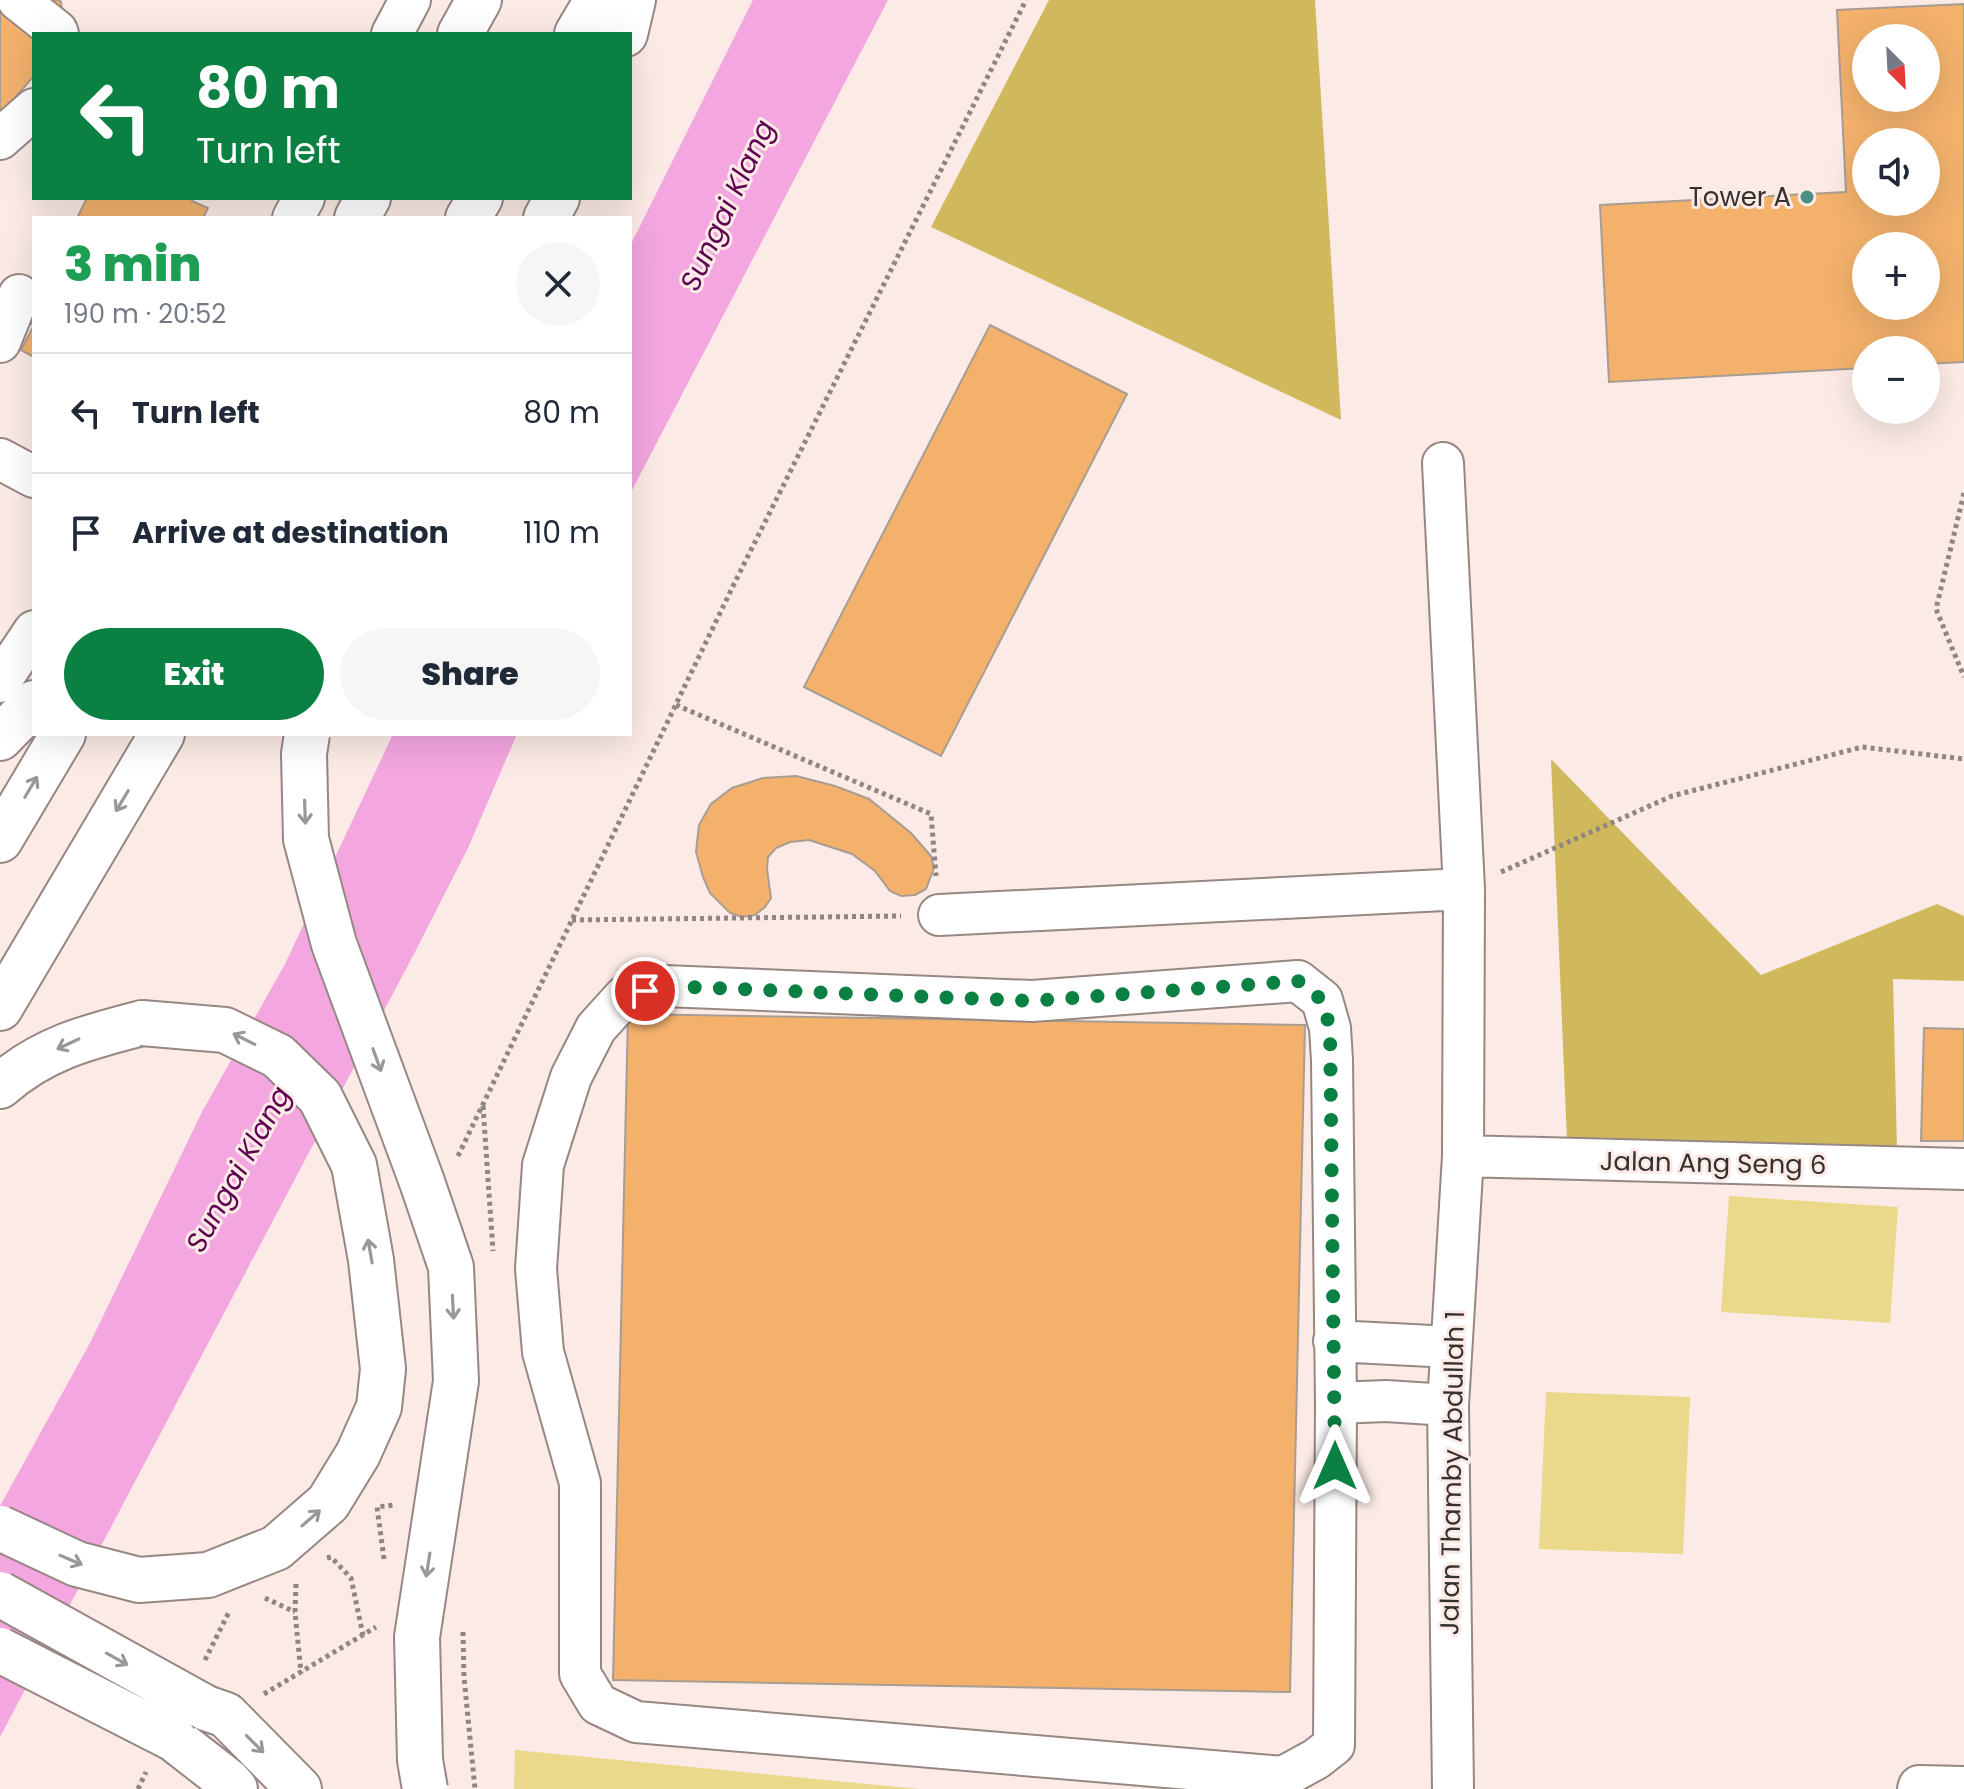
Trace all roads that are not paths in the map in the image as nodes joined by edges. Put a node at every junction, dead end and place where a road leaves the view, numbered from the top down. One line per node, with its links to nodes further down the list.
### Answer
1 (18, 0): 6 (street)
2 (410, 0): 7 (street)
3 (479, 0): 8 (main road)
4 (597, 0): 9 (main road)
5 (633, 0): 10 (main road)
6 (57, 32)
7 (393, 32)
8 (461, 32)
9 (578, 32)
10 (625, 32)
11 (32, 111): 12 (street)
12 (0, 139)
13 (19, 295): 14 (street)
14 (0, 342)
15 (0, 459): 17 (street)
16 (1443, 463): 26 (street, Jalan Thamby Abdullah 1)
17 (32, 476)
18 (32, 634): 19 (street)
19 (0, 682)
20 (32, 705): 24 (main road)
21 (62, 736): 25 (main road, one-way to 21)
22 (161, 736): 28 (main road, one-way to 28)
23 (307, 736): 42 (main road, one-way to 42, bridge)
24 (0, 738)
25 (0, 840)
26 (1464, 889): 27 (street); 30 (street, Jalan Thamby Abdullah 1)
27 (939, 915)
28 (0, 1008)
29 (0, 1086): 36 (main road, one-way to 29, bridge)
30 (1463, 1156): 31 (street, Jalan Ang Seng 6); 33 (street, Jalan Thamby Abdullah 1)
31 (1964, 1169)
32 (1334, 1341): 33 (street); 34 (street); 34 (street)
33 (1451, 1347): 35 (street, Jalan Thamby Abdullah 1)
34 (1336, 1403): 35 (street)
35 (1448, 1405): 43 (street, Jalan Thamby Abdullah 1)
36 (0, 1528)
37 (0, 1594): 41 (main road, one-way to 41, bridge)
38 (0, 1650): 40 (main road, bridge)
39 (1919, 1788): 44 (street)
40 (235, 1789)
41 (299, 1789)
42 (425, 1789)
43 (1453, 1789)
44 (1963, 1789)

